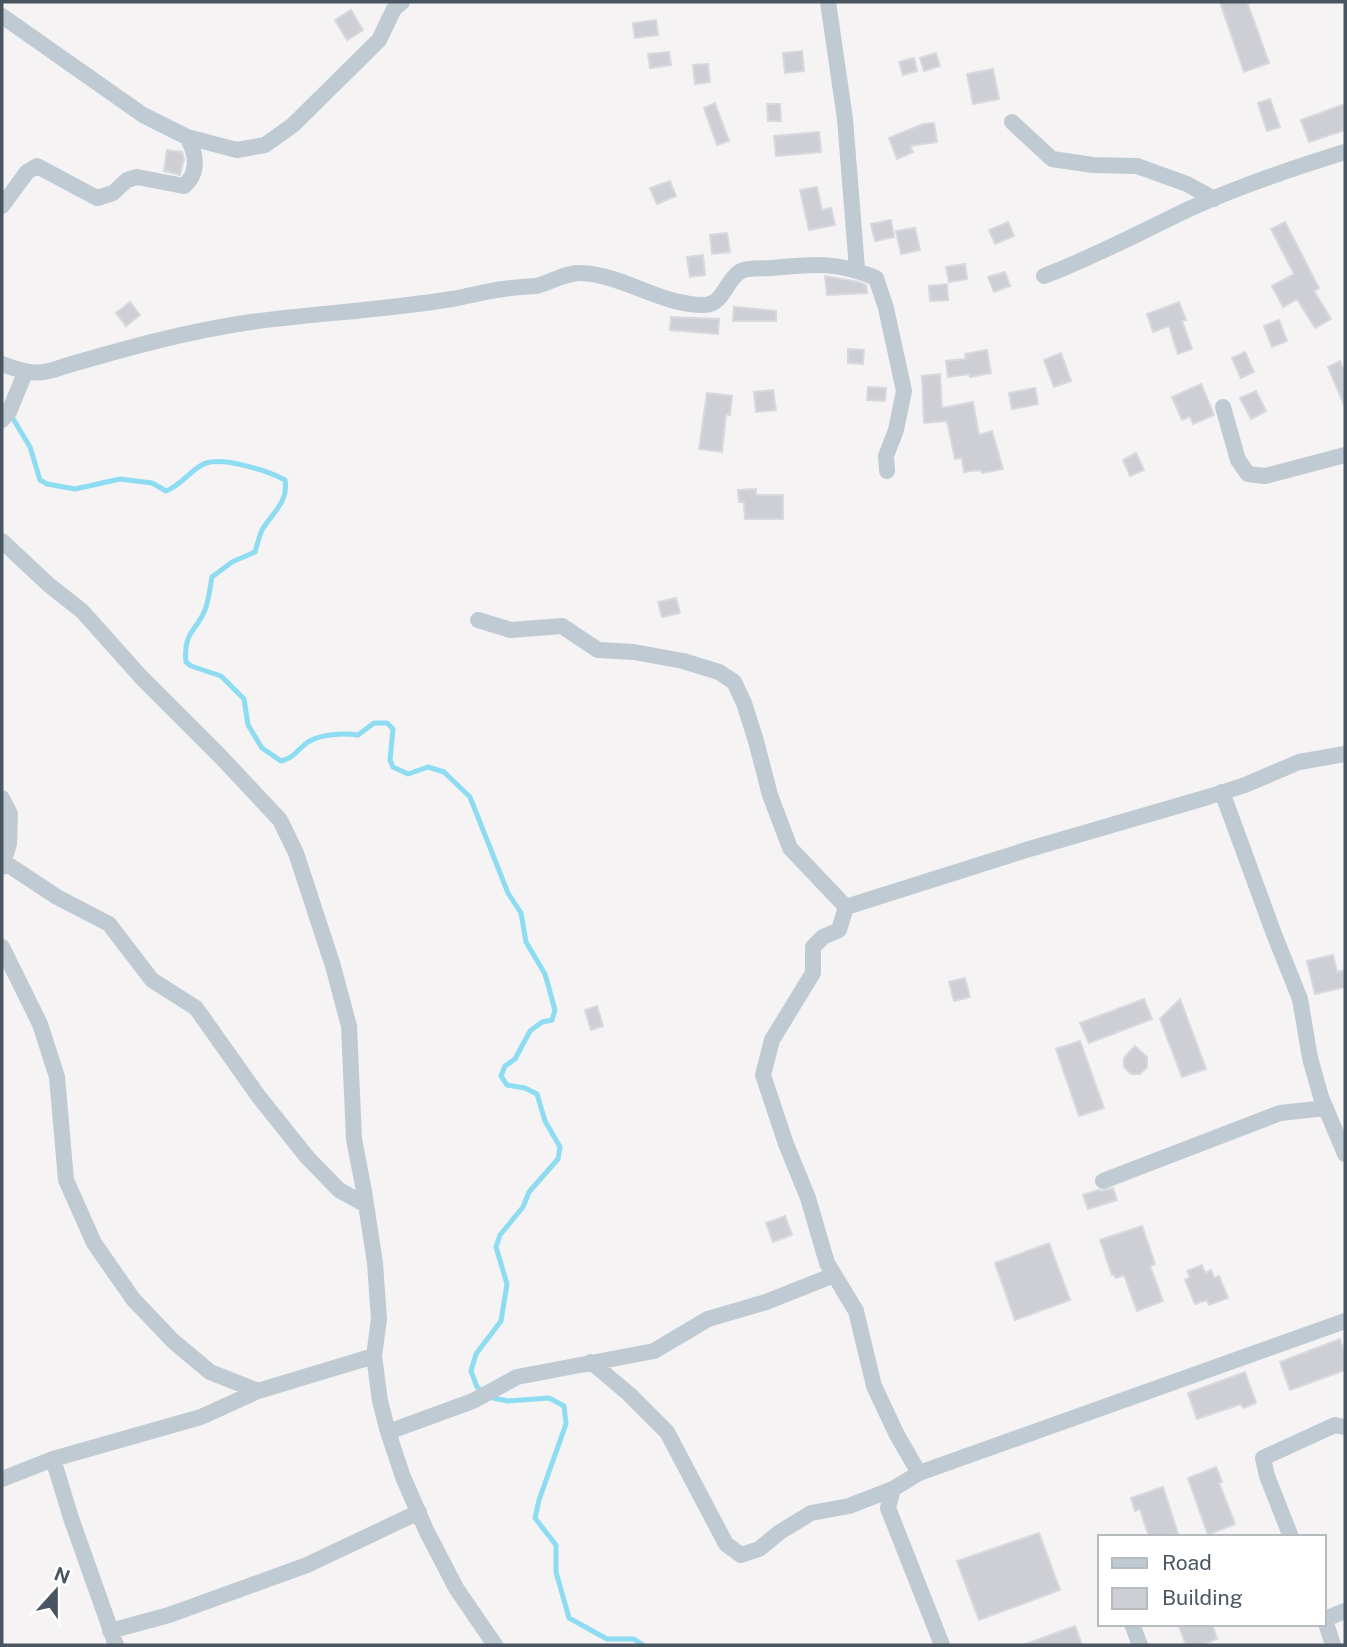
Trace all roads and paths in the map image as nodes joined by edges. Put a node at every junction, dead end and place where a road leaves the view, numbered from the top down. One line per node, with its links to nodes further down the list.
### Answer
1 (402, 2): 5 (street)
2 (828, 2): 9 (street)
3 (2, 16): 5 (street)
4 (1012, 122): 7 (street)
5 (187, 137): 8 (street)
6 (1345, 152): 7 (street)
7 (1214, 199): 10 (street)
8 (2, 206)
9 (857, 269): 12 (street); 16 (street)
10 (1044, 276)
11 (2, 364): 12 (street)
12 (25, 373): 14 (street)
13 (1223, 407): 15 (street)
14 (2, 420)
15 (1345, 455)
16 (887, 471)
17 (2, 541): 28 (street)
18 (478, 620): 23 (street)
19 (1345, 754): 20 (street)
20 (1222, 792): 23 (street); 25 (street)
21 (2, 798): 22 (street)
22 (3, 865): 28 (street)
23 (846, 907): 29 (street)
24 (2, 947): 33 (street)
25 (1326, 1108): 26 (street); 27 (street)
26 (1345, 1154)
27 (1103, 1181)
28 (366, 1205): 31 (street)
29 (834, 1275): 32 (street); 37 (street)
30 (1345, 1321): 37 (street)
31 (374, 1356): 33 (street); 35 (street)
32 (590, 1362): 35 (street); 39 (street)
33 (258, 1391): 36 (street)
34 (1345, 1427): 41 (street)
35 (388, 1432): 40 (street)
36 (53, 1459): 38 (street); 46 (street)
37 (919, 1473): 39 (street)
38 (2, 1479)
39 (892, 1489): 48 (street)
40 (419, 1512): 46 (street); 47 (street)
41 (1290, 1535)
42 (1345, 1611): 43 (street)
43 (1326, 1618)
44 (1326, 1621): 50 (street)
45 (1133, 1626): 49 (street)
46 (113, 1638)
47 (495, 1645)
48 (942, 1645)
49 (1140, 1645)
50 (1334, 1645)

